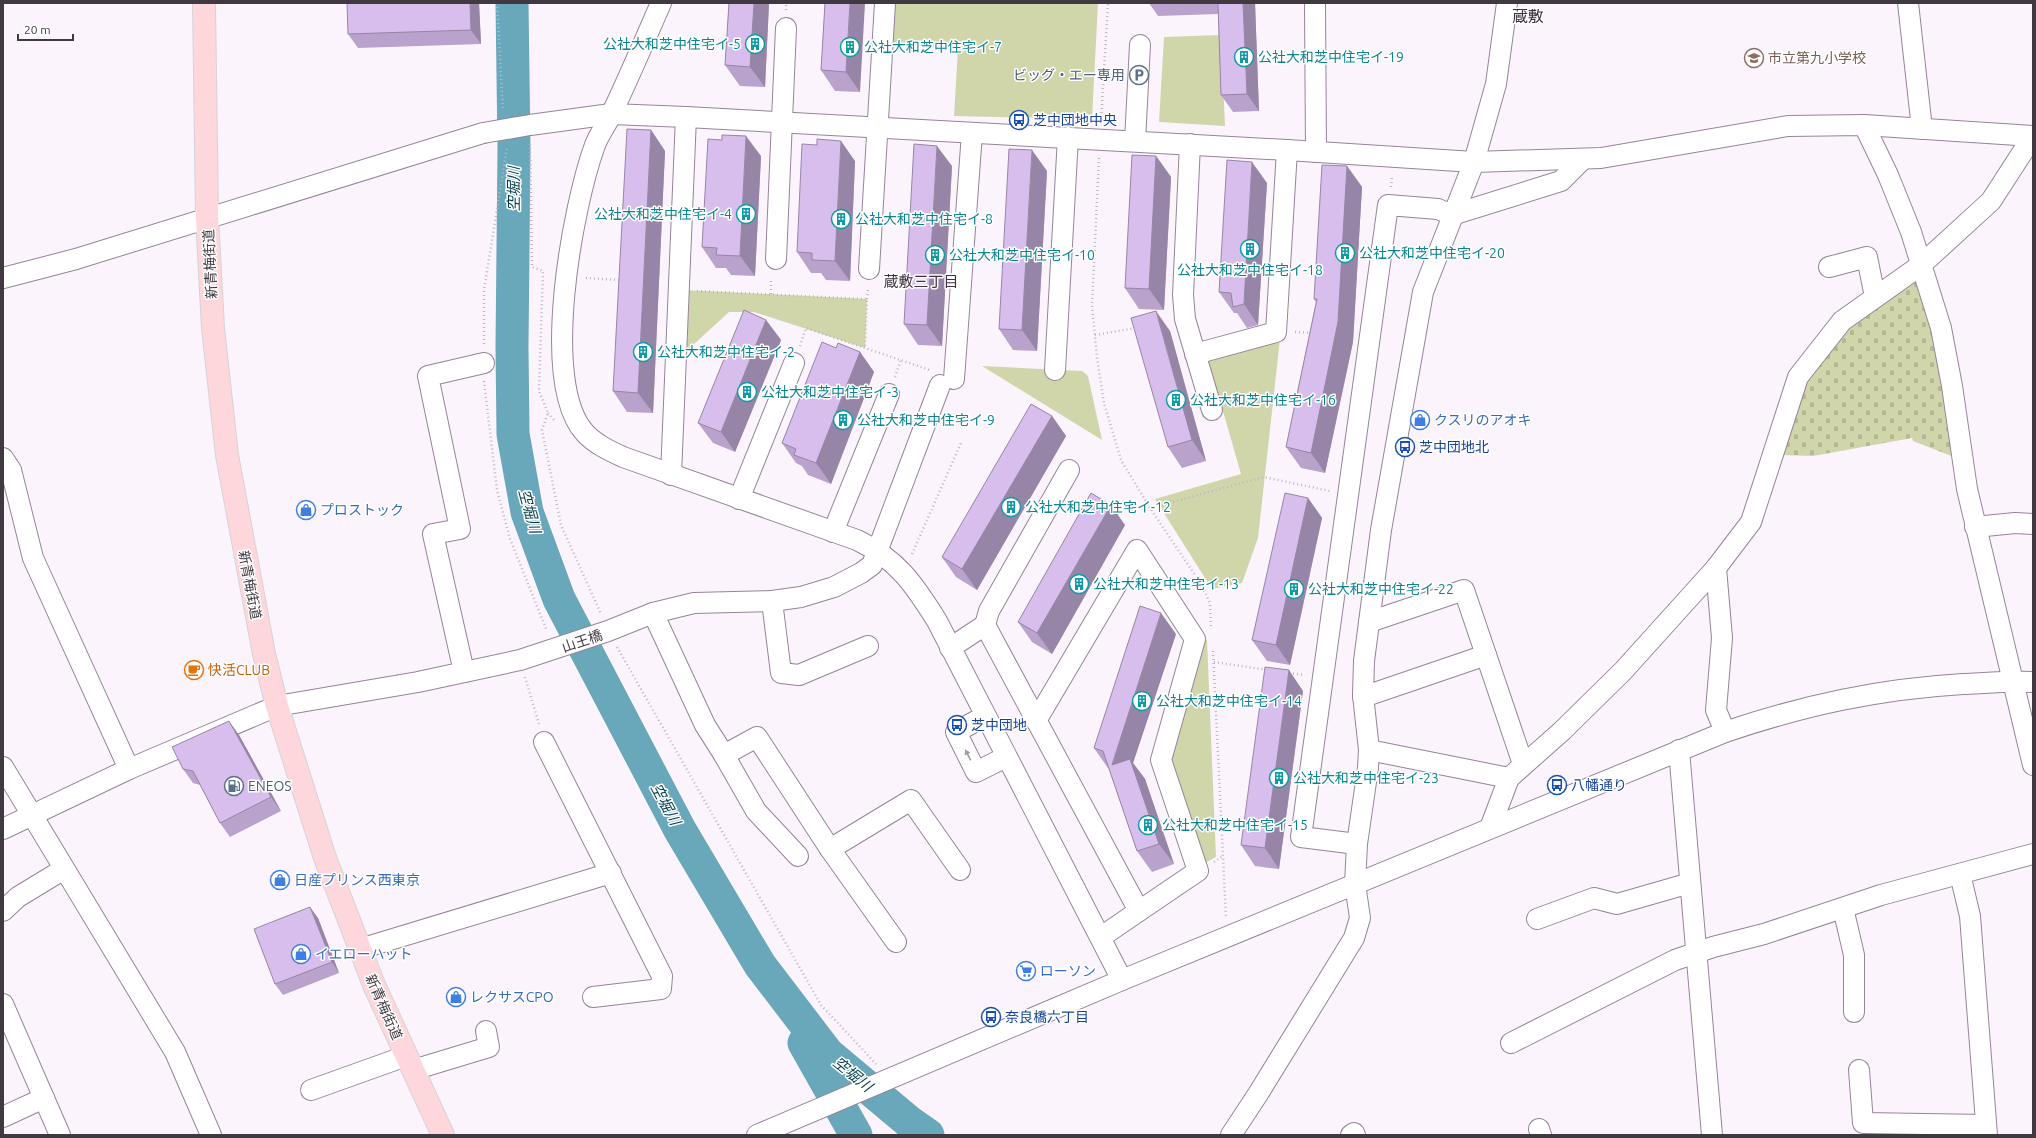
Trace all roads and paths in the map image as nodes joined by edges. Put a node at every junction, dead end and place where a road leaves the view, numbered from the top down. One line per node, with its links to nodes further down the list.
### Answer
1 (204, 3): 27 (main road, 新青梅街道)
2 (662, 3): 10 (street)
3 (885, 3): 14 (street)
4 (1108, 3): 19 (path)
5 (1315, 3): 23 (street)
6 (1506, 3): 25 (street)
7 (1908, 3): 15 (street)
8 (786, 28): 12 (street)
9 (1140, 45): 20 (street)
10 (611, 114): 11 (street); 27 (street, bridge); 53 (street)
11 (686, 117): 12 (street); 36 (street)
12 (782, 122): 14 (street); 28 (street)
13 (1864, 125): 15 (street); 24 (street); 29 (street)
14 (877, 127): 16 (street); 31 (street)
15 (1922, 129): 17 (street)
16 (972, 133): 18 (street); 47 (street, 山王橋)
17 (2033, 136): 29 (street)
18 (1068, 137): 19 (street); 46 (street)
19 (1100, 139): 20 (street); 41 (path)
20 (1135, 141): 21 (street)
21 (1190, 144): 22 (street); 43 (street)
22 (1287, 150): 23 (street); 39 (street)
23 (1316, 152): 25 (street)
24 (1584, 158): 25 (street); 26 (street)
25 (1474, 162): 26 (street)
26 (1452, 216): 54 (street); 65 (street)
27 (207, 218): 33 (street); 82 (main road, 新青梅街道)
28 (776, 259)
29 (1921, 265): 37 (street); 58 (street)
30 (1829, 267): 37 (street)
31 (869, 269)
32 (579, 277): 34 (path)
33 (3, 278)
34 (625, 280)
35 (484, 290): 45 (path)
36 (678, 290): 42 (path); 53 (street)
37 (1875, 298): 61 (street)
38 (1140, 327): 41 (path)
39 (1276, 332): 40 (path); 43 (street)
40 (1315, 333)
41 (1095, 335): 56 (path)
42 (865, 348): 44 (path); 47 (path)
43 (1195, 354): 49 (street)
44 (794, 363): 55 (street)
45 (484, 364): 72 (path); 77 (street)
46 (1055, 370)
47 (947, 382): 60 (street, 山王橋)
48 (889, 394): 59 (street)
49 (1212, 410)
50 (961, 444): 62 (path)
51 (3, 458): 94 (street)
52 (1069, 470): 66 (street)
53 (671, 474): 55 (street)
54 (1348, 495): 56 (path); 79 (street)
55 (739, 499): 59 (street)
56 (1150, 508): 68 (path)
57 (2033, 524): 58 (street)
58 (1975, 527): 80 (street)
59 (833, 532): 60 (street)
60 (876, 550): 62 (street); 63 (street, 山王橋)
61 (1716, 568): 85 (street); 91 (street)
62 (904, 574): 70 (street)
63 (772, 601): 64 (street, 山王橋); 69 (street)
64 (653, 613): 67 (street, 山王橋); 89 (street)
65 (1369, 622): 73 (street); 81 (street)
66 (985, 625): 70 (street); 84 (street)
67 (608, 631): 72 (street, 山王橋); 125 (path)
68 (1212, 633)
69 (868, 646)
70 (950, 648): 83 (street)
71 (1213, 648): 75 (path)
72 (555, 650): 74 (street, 山王橋)
73 (1486, 655): 81 (street); 91 (street)
74 (520, 660): 77 (street, 山王橋); 86 (path)
75 (1214, 662): 76 (path); 113 (path)
76 (1269, 670)
77 (464, 672): 82 (street, 山王橋)
78 (1284, 673): 79 (path)
79 (1324, 678): 99 (street)
80 (2023, 682): 85 (street); 92 (street)
81 (1363, 697): 87 (street)
82 (277, 706): 94 (street, 山王橋); 116 (main road, 新青梅街道)
83 (986, 716): 90 (street); 90 (street, one-way to 83)
84 (1036, 721): 111 (street); 111 (street)
85 (1725, 732): 88 (street)
86 (544, 742): 105 (street)
87 (1369, 750): 95 (street); 99 (street)
88 (1679, 750): 97 (street); 107 (street)
89 (724, 756): 100 (street); 102 (street)
90 (1006, 757): 114 (street)
91 (1523, 764): 95 (street)
92 (2033, 765)
93 (3, 767): 96 (street)
94 (129, 769): 96 (street, 山王橋)
95 (1509, 778): 97 (street)
96 (31, 816): 98 (street, 山王橋); 103 (street)
97 (1490, 828): 108 (street)
98 (3, 829)
99 (1357, 844): 108 (street)
100 (830, 849): 104 (street); 115 (street)
101 (2033, 854): 106 (street)
102 (798, 856)
103 (64, 870): 110 (street); 132 (street)
104 (960, 870)
105 (611, 873): 116 (street); 119 (street)
106 (1960, 874): 109 (street); 130 (street)
107 (1690, 883): 112 (street); 117 (street)
108 (1355, 884): 113 (street); 135 (street)
109 (1843, 908): 117 (street); 121 (street)
110 (3, 911)
111 (1139, 911): 114 (street)
112 (1537, 919)
113 (1227, 936): 118 (street)
114 (1101, 937): 118 (street)
115 (896, 942)
116 (360, 949): 124 (main road, 新青梅街道)
117 (1696, 952): 123 (street); 138 (street)
118 (1122, 980): 134 (street)
119 (593, 997)
120 (3, 1004): 128 (street)
121 (1854, 1012)
122 (486, 1032): 124 (street)
123 (1511, 1043)
124 (409, 1063): 127 (street); 133 (main road, 新青梅街道)
125 (876, 1064)
126 (1859, 1070): 130 (street)
127 (311, 1090)
128 (44, 1098): 129 (street); 131 (street)
129 (3, 1117)
130 (1987, 1130)
131 (60, 1135)
132 (211, 1135)
133 (443, 1135)
134 (757, 1135)
135 (1231, 1135)
136 (1351, 1135): 137 (street)
137 (1355, 1135)
138 (1712, 1135)

